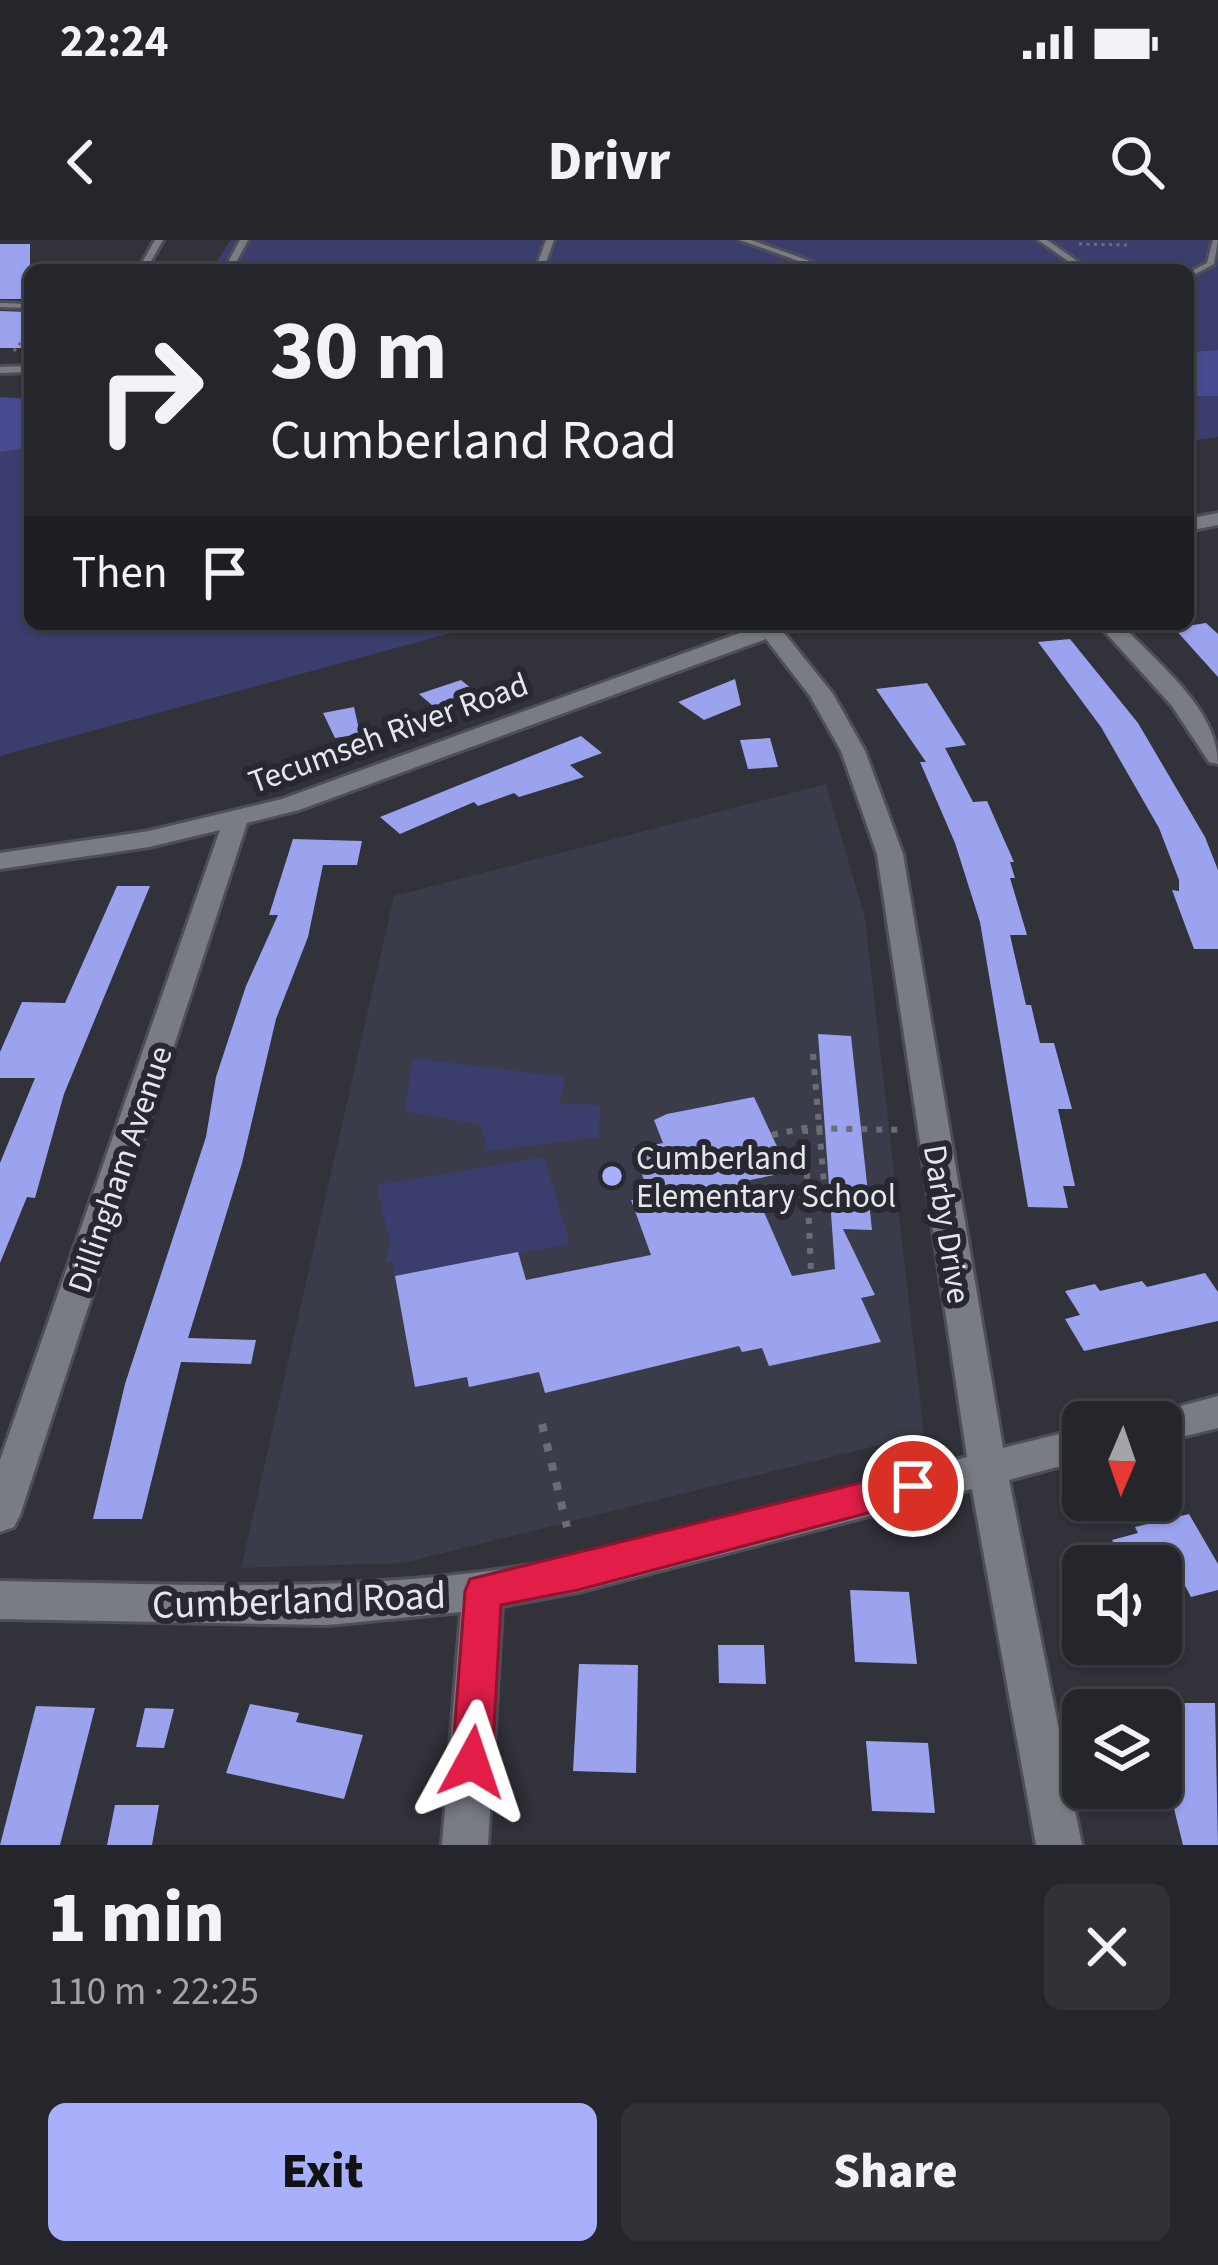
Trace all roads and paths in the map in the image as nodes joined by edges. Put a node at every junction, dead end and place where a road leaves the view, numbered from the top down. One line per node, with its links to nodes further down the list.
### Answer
1 (743, 240): 5 (lane)
2 (1217, 240): 7 (lane)
3 (1047, 243): 4 (path); 6 (lane)
4 (1128, 245)
5 (813, 264)
6 (1077, 264)
7 (1194, 273)
8 (0, 305): 9 (lane)
9 (17, 306): 10 (lane); 11 (lane)
10 (24, 306)
11 (7, 318)
12 (24, 338): 13 (path)
13 (13, 352)
14 (770, 630): 18 (street, Tecumseh River Road)
15 (780, 630): 23 (street, Darby Drive)
16 (1115, 630): 17 (street)
17 (1218, 758)
18 (233, 821): 19 (street, Tecumseh River Road); 32 (street, Dillingham Avenue)
19 (0, 862)
20 (812, 1054): 22 (path)
21 (805, 1128): 22 (path); 24 (path); 26 (path)
22 (821, 1128): 23 (path); 25 (path)
23 (934, 1131): 31 (street, Darby Drive)
24 (772, 1135)
25 (825, 1196)
26 (811, 1272)
27 (1218, 1412): 28 (street)
28 (1182, 1421)
29 (542, 1424): 33 (path)
30 (1062, 1449): 31 (street, Cumberland Road)
31 (987, 1466): 34 (street, Cumberland Road); 37 (street, Darby Drive)
32 (0, 1515)
33 (567, 1527)
34 (483, 1591): 35 (street, Cumberland Road); 36 (street)
35 (0, 1600)
36 (465, 1845)
37 (1058, 1845)

